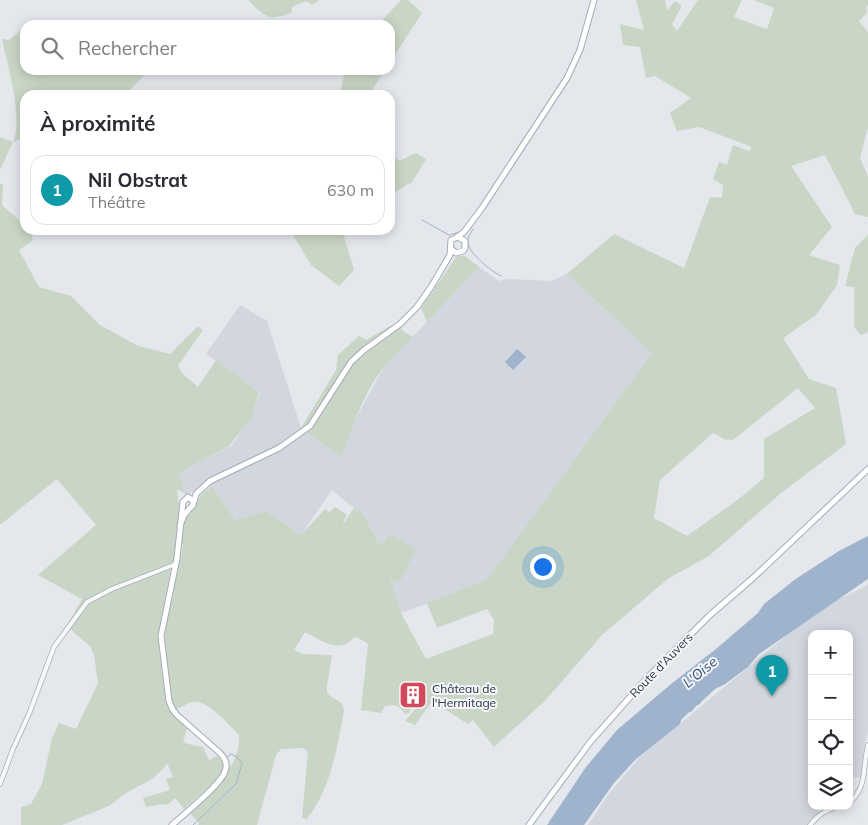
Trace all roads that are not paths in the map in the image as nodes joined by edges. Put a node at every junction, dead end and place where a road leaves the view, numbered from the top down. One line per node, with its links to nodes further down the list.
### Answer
1 (594, 0): 2 (main road)
2 (482, 208): 3 (main road); 4 (main road)
3 (456, 237): 4 (main road); 5 (main road)
4 (466, 243): 5 (main road)
5 (453, 251): 7 (main road)
6 (868, 469): 17 (main road, Route d'Auvers)
7 (191, 499): 8 (main road); 9 (main road)
8 (183, 504): 9 (main road); 10 (main road)
9 (189, 508): 10 (main road)
10 (180, 526): 11 (main road)
11 (176, 564): 13 (street); 16 (main road)
12 (868, 745): 14 (street)
13 (0, 784)
14 (853, 799)
15 (826, 810): 18 (street)
16 (174, 824)
17 (529, 825)
18 (810, 825)

